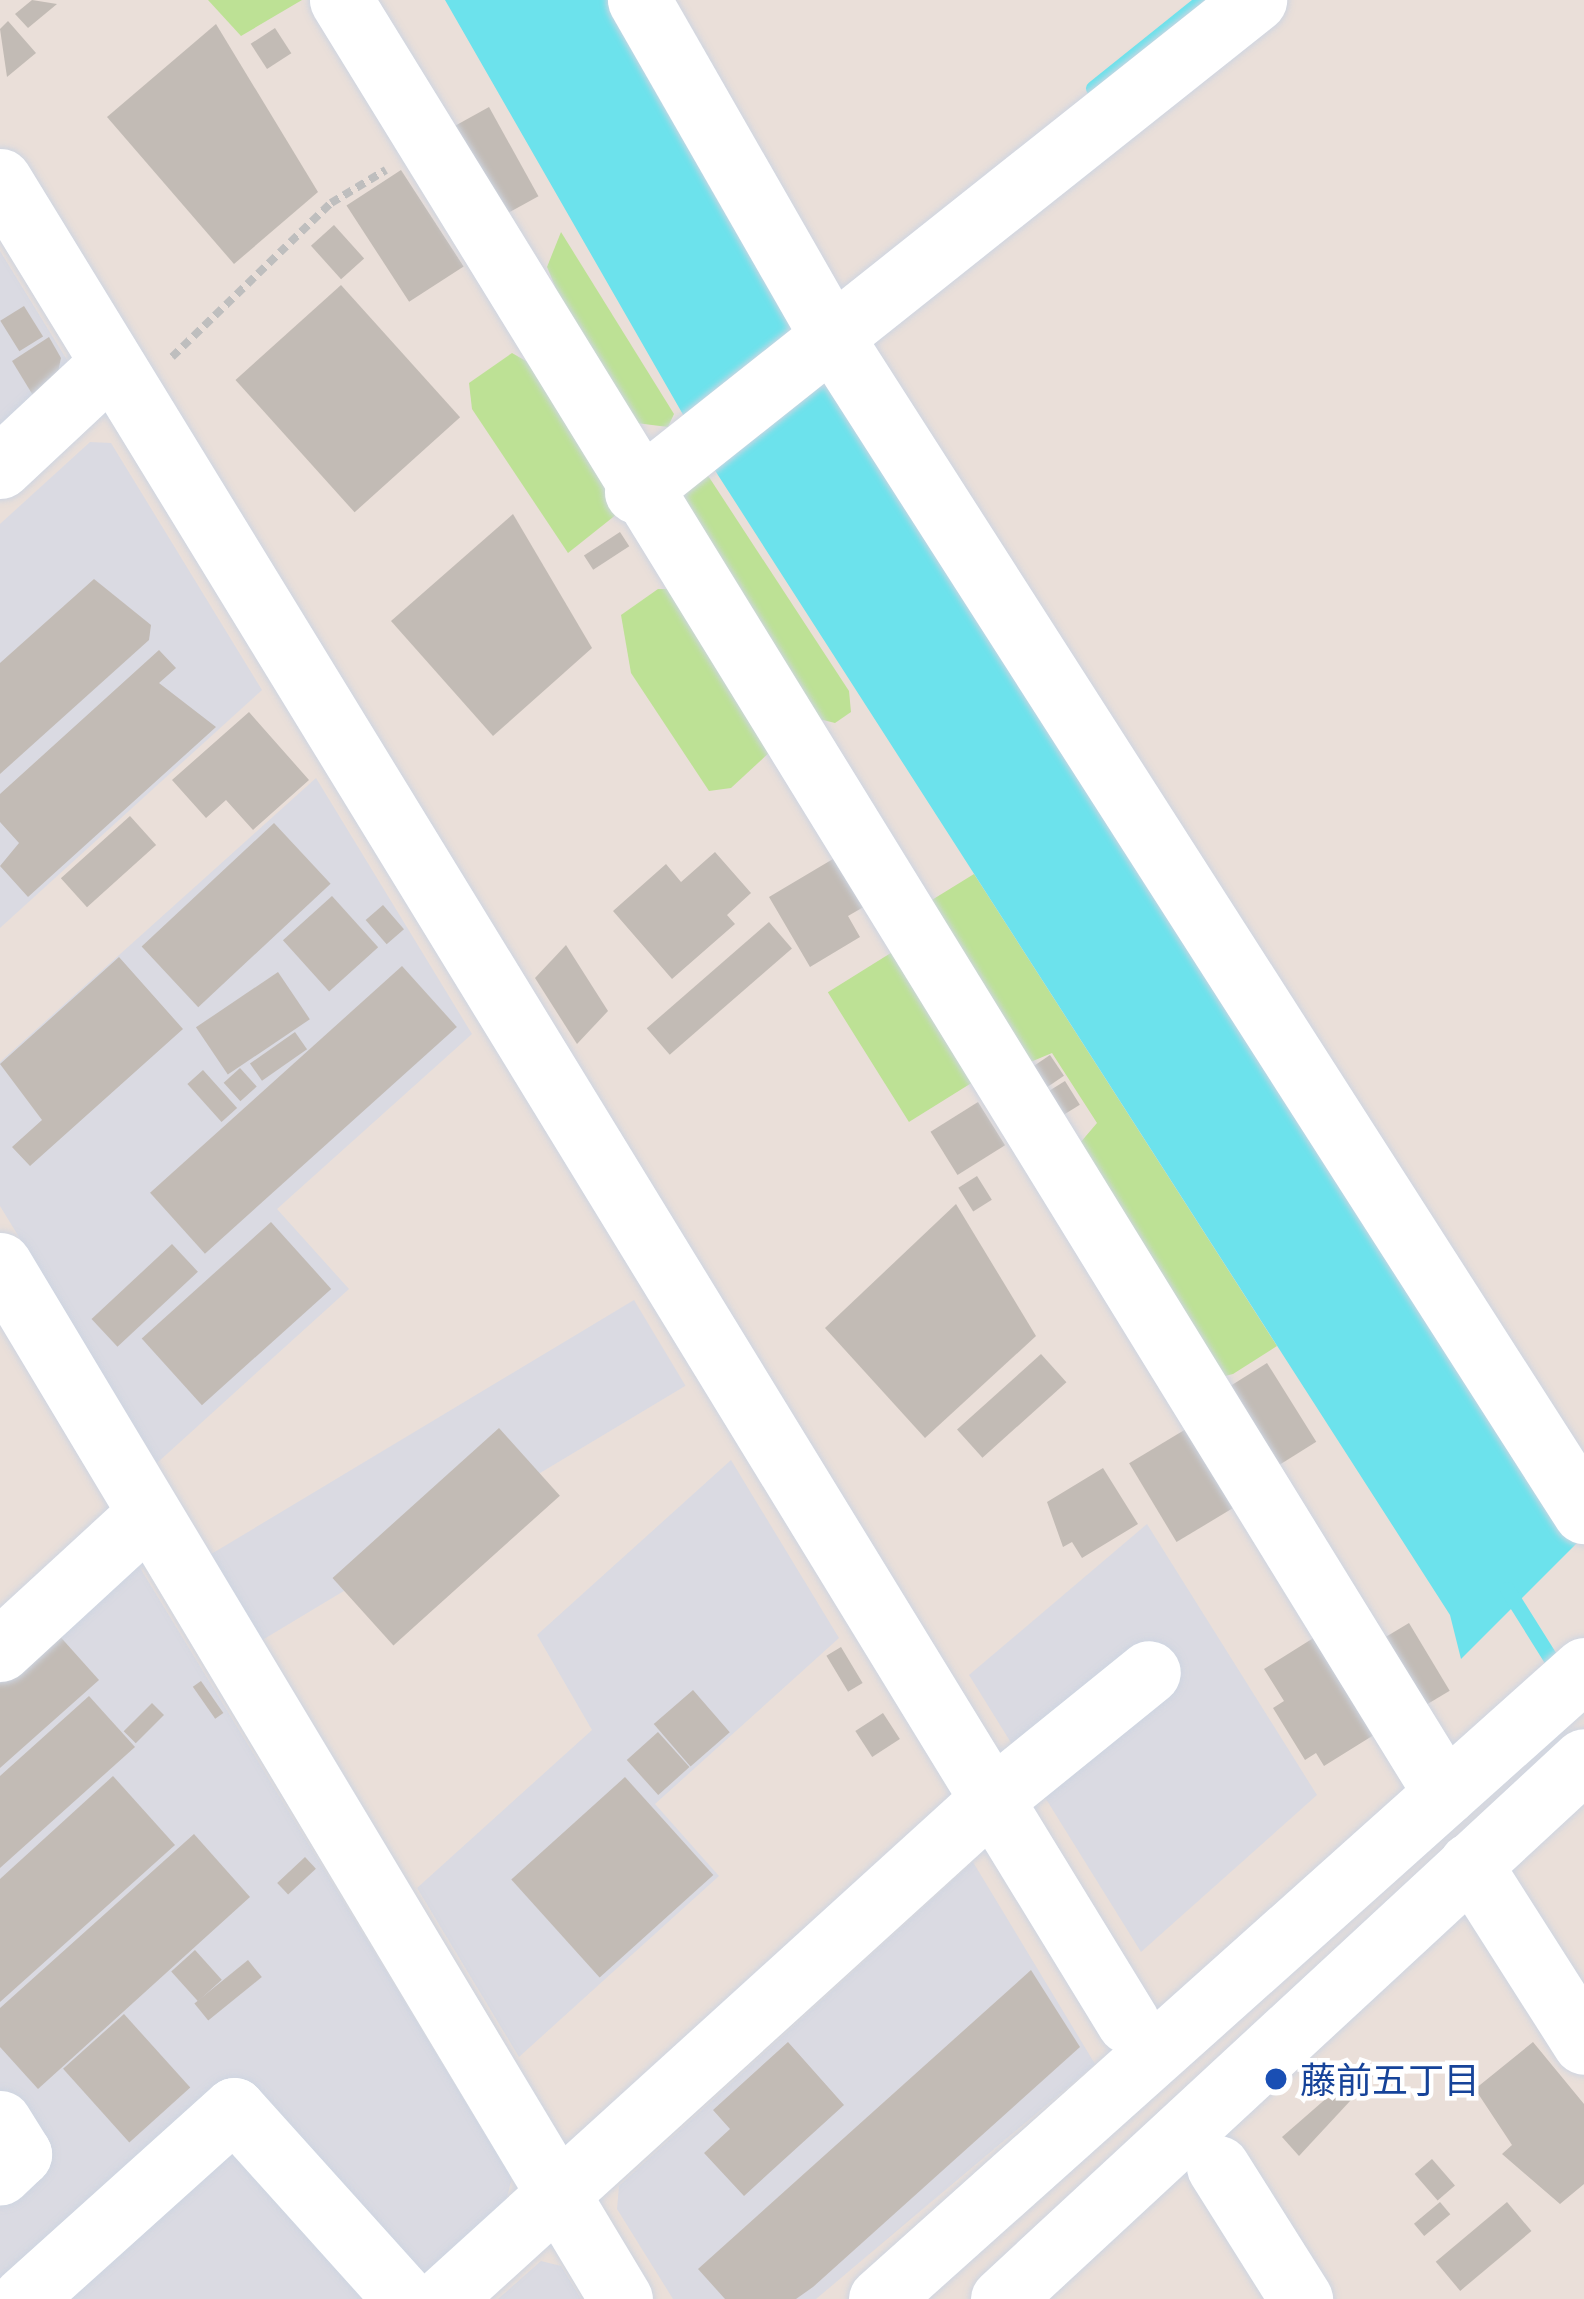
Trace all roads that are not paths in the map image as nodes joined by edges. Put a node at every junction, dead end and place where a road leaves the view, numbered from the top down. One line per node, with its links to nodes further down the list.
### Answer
1 (341, 0): 8 (street)
2 (639, 0): 5 (street)
3 (1255, 0): 5 (street)
4 (0, 180): 6 (street)
5 (832, 339): 8 (street); 10 (street)
6 (121, 380): 7 (street); 17 (street)
7 (0, 467)
8 (636, 492): 16 (street)
9 (0, 1264): 11 (street)
10 (1584, 1512)
11 (149, 1513): 12 (street); 24 (street)
12 (0, 1650)
13 (1584, 1670): 16 (street)
14 (1149, 1672): 17 (street)
15 (1562, 1779): 18 (street)
16 (1445, 1793): 29 (street)
17 (991, 1800): 19 (street); 24 (street)
18 (1471, 1864): 20 (street); 30 (street)
19 (1128, 2022)
20 (1584, 2043)
21 (0, 2122): 23 (street)
22 (1218, 2167): 31 (street)
23 (0, 2173)
24 (558, 2193): 27 (street); 28 (street)
25 (23, 2299): 26 (street)
26 (404, 2299)
27 (442, 2299)
28 (621, 2299)
29 (880, 2299)
30 (1002, 2299)
31 (1300, 2299)

